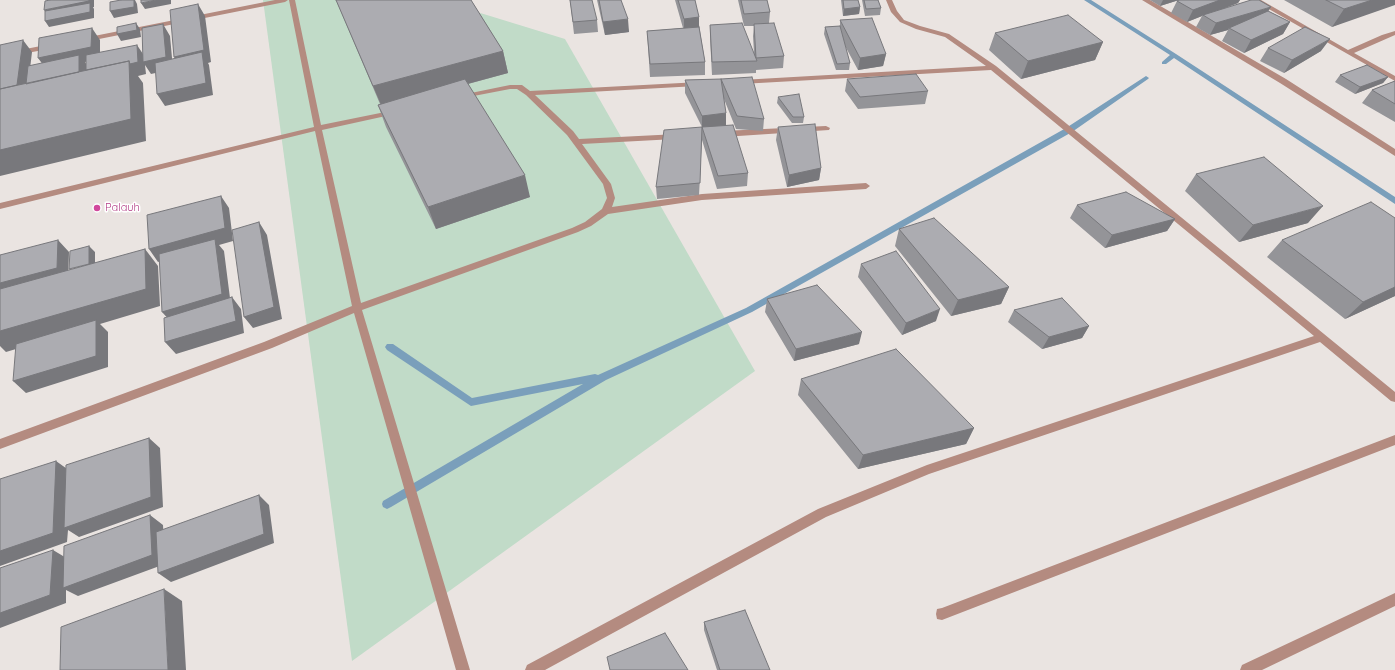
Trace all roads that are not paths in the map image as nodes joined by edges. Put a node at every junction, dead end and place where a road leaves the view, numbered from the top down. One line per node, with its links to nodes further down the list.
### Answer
1 (285, 0): 7 (street)
2 (292, 0): 18 (street)
3 (889, 0): 11 (street)
4 (1145, 0): 23 (street)
5 (1256, 0): 9 (street)
6 (1395, 33): 9 (street)
7 (77, 41)
8 (62, 44): 10 (street)
9 (1349, 52): 12 (street)
10 (0, 56)
11 (993, 68): 13 (street); 28 (street)
12 (1395, 79)
13 (734, 82)
14 (702, 84): 15 (street)
15 (529, 93): 16 (street); 22 (street)
16 (456, 98)
17 (402, 110): 18 (street)
18 (318, 128): 25 (street); 27 (street)
19 (826, 128): 20 (street)
20 (717, 134)
21 (686, 136): 22 (street)
22 (578, 142): 26 (street)
23 (1395, 153)
24 (866, 186): 26 (street)
25 (0, 206)
26 (606, 211): 27 (street)
27 (358, 308): 31 (street); 34 (street)
28 (1322, 337): 29 (street); 35 (street)
29 (1395, 398)
30 (1395, 440): 33 (street)
31 (0, 444)
32 (1395, 599): 36 (street)
33 (942, 614)
34 (464, 670)
35 (532, 670)
36 (1247, 670)

